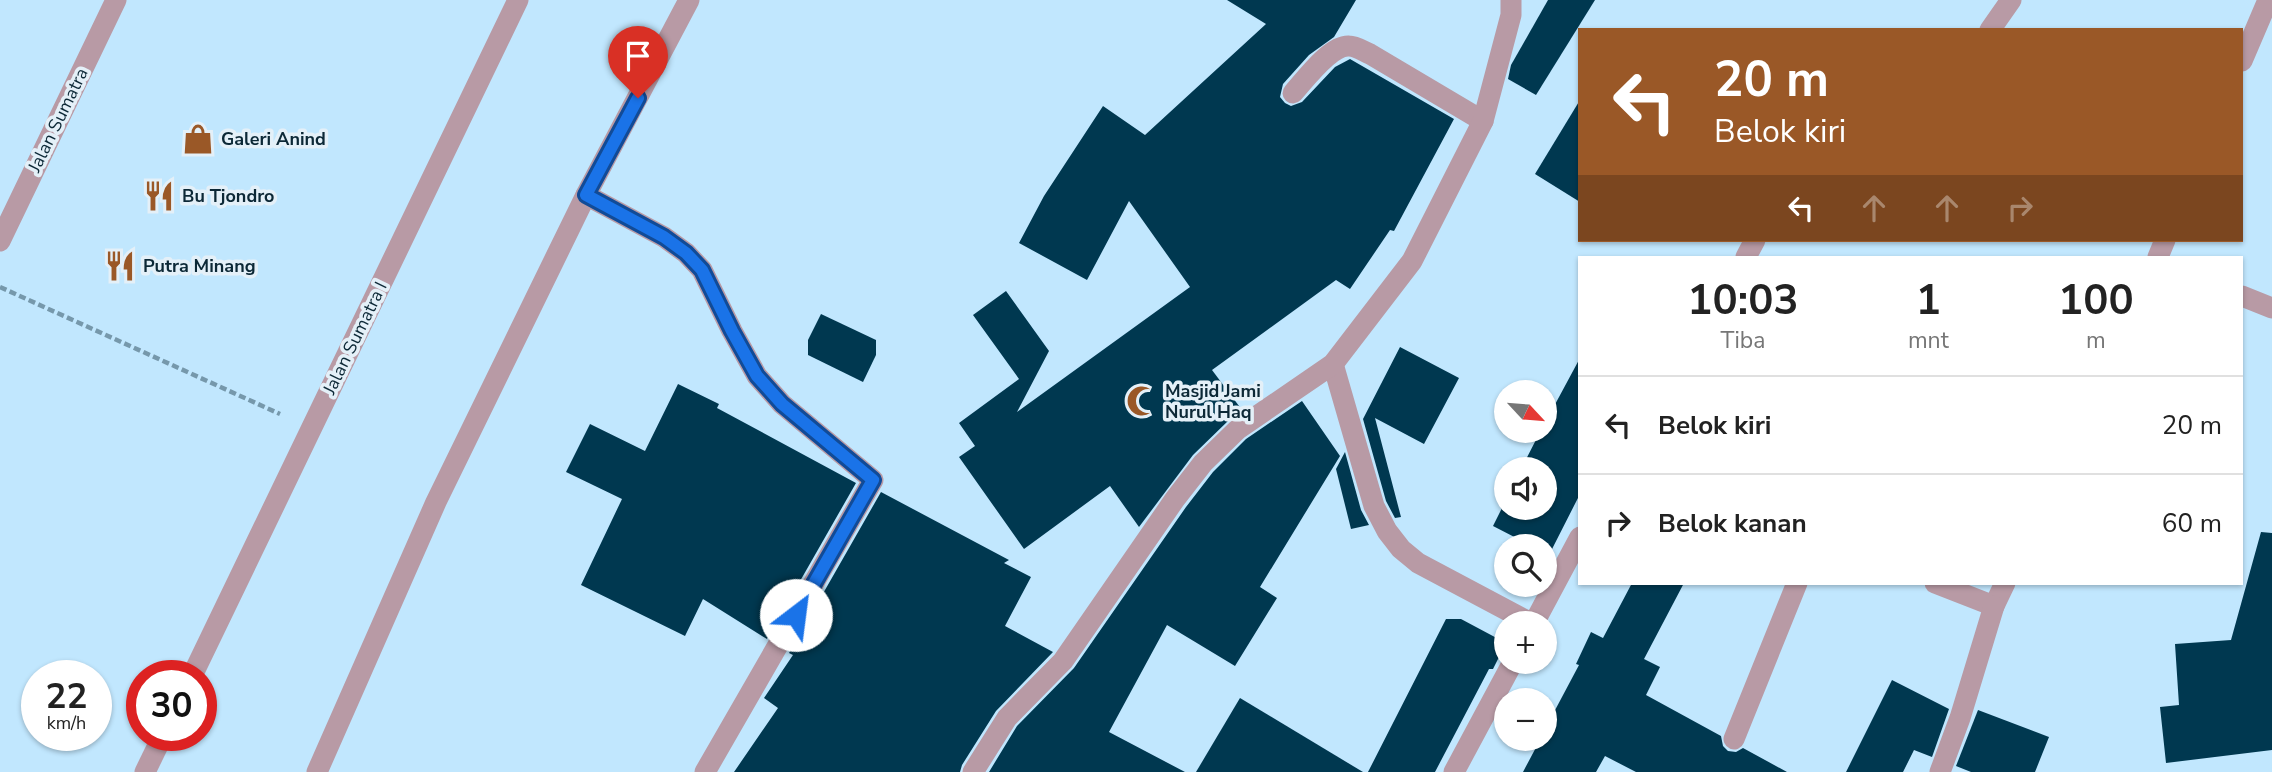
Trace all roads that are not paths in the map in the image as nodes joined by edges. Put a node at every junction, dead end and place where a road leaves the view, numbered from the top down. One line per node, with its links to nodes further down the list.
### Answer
1 (116, 0): 12 (street, Jalan Sumatra)
2 (518, 0): 23 (street, Jalan Sumatra I)
3 (689, 0): 11 (street)
4 (1511, 0): 10 (street)
5 (2011, 0): 7 (street)
6 (2268, 0): 8 (street)
7 (1991, 28)
8 (2243, 59)
9 (1293, 93): 10 (street)
10 (1483, 121): 15 (street)
11 (586, 195): 28 (street); 29 (street)
12 (0, 241)
13 (2243, 296): 14 (street)
14 (2272, 308)
15 (1333, 364): 21 (street); 30 (street)
16 (1578, 541): 22 (street)
17 (1796, 585): 25 (street)
18 (1940, 585): 20 (street)
19 (2004, 585): 20 (street)
20 (1994, 606): 32 (street)
21 (1510, 611)
22 (1540, 611)
23 (200, 660)
24 (1507, 674): 31 (street)
25 (1734, 739)
26 (155, 751): 27 (street)
27 (145, 772)
28 (317, 772)
29 (705, 772)
30 (973, 772)
31 (1454, 772)
32 (1940, 772)

